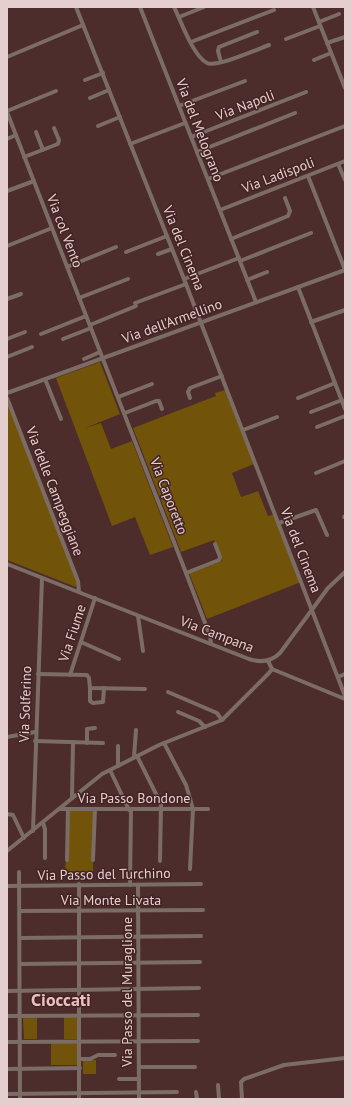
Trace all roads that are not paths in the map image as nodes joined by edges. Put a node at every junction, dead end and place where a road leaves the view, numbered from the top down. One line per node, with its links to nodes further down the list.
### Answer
1 (76, 7): 10 (street, Via del Cinema)
2 (140, 7): 29 (street, Via del Melograno)
3 (174, 7): 8 (street)
4 (204, 7): 8 (street)
5 (313, 7): 9 (street)
6 (274, 10): 14 (street)
7 (339, 14): 9 (street)
8 (179, 17): 14 (street)
9 (320, 24): 13 (street); 15 (street)
10 (83, 25): 18 (street); 21 (street, Via del Cinema)
11 (257, 32): 20 (street)
12 (345, 36): 15 (street)
13 (286, 39)
14 (191, 42): 20 (street)
15 (327, 43): 17 (street)
16 (269, 45): 20 (street)
17 (331, 53): 19 (street); 24 (street)
18 (7, 57)
19 (314, 60)
20 (221, 62)
21 (103, 73): 22 (street); 25 (street, Via del Cinema)
22 (86, 80)
23 (245, 81): 29 (street)
24 (345, 88)
25 (109, 90): 28 (street); 32 (street, Via del Cinema)
26 (56, 91): 30 (street)
27 (306, 92): 40 (street, Via Napoli)
28 (90, 98)
29 (179, 106): 33 (street, Via del Melograno)
30 (7, 112): 38 (street, Via col Vento)
31 (295, 113): 43 (street)
32 (120, 117): 34 (street); 41 (street, Via del Cinema)
33 (185, 123): 40 (street, Via del Melograno); 41 (street)
34 (98, 126)
35 (345, 126): 48 (street)
36 (54, 128): 42 (street)
37 (36, 132): 42 (street)
38 (16, 135): 39 (street); 44 (street, Via col Vento)
39 (7, 138)
40 (191, 138): 43 (street, Via del Melograno)
41 (130, 144): 56 (street, Via del Cinema)
42 (43, 150): 44 (street)
43 (197, 152): 48 (street, Via del Melograno)
44 (24, 157): 50 (street, Via col Vento)
45 (345, 161): 46 (street, Via Ladispoli)
46 (338, 164): 47 (street, Via Ladispoli); 49 (street)
47 (308, 176): 53 (street, Via Ladispoli); 65 (street)
48 (208, 179): 53 (street, Via del Melograno)
49 (345, 180)
50 (34, 181): 51 (street); 54 (street, Via col Vento)
51 (7, 191)
52 (285, 198): 57 (street)
53 (220, 210): 57 (street, Via del Melograno)
54 (52, 228): 58 (street); 64 (street, Via col Vento)
55 (311, 233): 63 (street)
56 (167, 236): 60 (street, Via del Cinema); 61 (street)
57 (231, 238): 63 (street, Via del Melograno)
58 (7, 246)
59 (116, 247): 64 (street)
60 (172, 249): 62 (street); 69 (street, Via del Cinema)
61 (126, 252)
62 (158, 254)
63 (239, 260): 68 (street, Via del Melograno); 69 (street)
64 (67, 267): 72 (street, Via col Vento)
65 (345, 270): 70 (street, Via dell'Armellino)
66 (267, 272): 68 (street)
67 (128, 279): 72 (street)
68 (247, 280): 74 (street, Via del Melograno)
69 (185, 281): 77 (street, Via del Cinema); 79 (street)
70 (298, 287): 74 (street, Via dell'Armellino); 78 (street)
71 (21, 294): 73 (street)
72 (79, 298): 76 (street, Via col Vento)
73 (7, 300)
74 (256, 302): 77 (street, Via dell'Armellino)
75 (345, 310): 78 (street)
76 (86, 316): 79 (street, Via col Vento); 81 (street)
77 (201, 322): 87 (street, Via dell'Armellino); 89 (street, Via del Cinema)
78 (311, 322): 92 (street)
79 (90, 326): 83 (street); 85 (street, Via col Vento)
80 (25, 332): 82 (street)
81 (41, 334)
82 (7, 339)
83 (63, 339)
84 (32, 347): 86 (street)
85 (100, 352): 87 (street, Via col Vento); 88 (street)
86 (7, 357)
87 (102, 357): 90 (street, Via dell'Armellino); 94 (street, Via Caporetto)
88 (84, 359)
89 (222, 376): 96 (street); 107 (street, Via del Cinema)
90 (46, 378): 93 (street, Via dell'Armellino); 103 (street)
91 (152, 384): 94 (street)
92 (335, 384): 97 (street); 98 (street)
93 (7, 393)
94 (118, 397): 102 (street, Via Caporetto)
95 (7, 398): 117 (street, Via delle Campeggiane)
96 (190, 398)
97 (298, 398)
98 (343, 402): 100 (street); 101 (street)
99 (162, 409): 102 (street)
100 (345, 409)
101 (311, 412)
102 (125, 413): 115 (street, Via Caporetto)
103 (61, 416)
104 (345, 416): 106 (street)
105 (277, 417): 107 (street)
106 (317, 427)
107 (243, 430): 110 (street, Via del Cinema)
108 (345, 462): 109 (street)
109 (316, 473)
110 (279, 524): 111 (street); 119 (street, Via del Cinema)
111 (327, 535)
112 (215, 544): 115 (street)
113 (7, 564): 116 (street, Via Campana)
114 (345, 572): 119 (street, Via Campana)
115 (186, 573): 122 (street, Via Caporetto)
116 (42, 578): 117 (street, Via Campana); 127 (street, Via Solferino)
117 (79, 592): 118 (street, Via Campana)
118 (95, 598): 120 (street, Via Campana); 121 (street, Via Fiume)
119 (313, 609): 125 (street, Via Campana); 130 (street, Via del Cinema)
120 (138, 616): 122 (street, Via Campana); 123 (street)
121 (81, 642): 124 (street); 129 (street, Via Fiume)
122 (211, 644): 125 (street, Via Campana)
123 (142, 652)
124 (119, 659)
125 (268, 661): 126 (street)
126 (272, 669): 135 (street); 137 (street)
127 (38, 674): 129 (street); 141 (street, Via Solferino)
128 (345, 674): 130 (street)
129 (70, 675): 131 (street)
130 (338, 677): 135 (street, Via del Cinema)
131 (90, 688): 132 (street); 132 (street)
132 (104, 688): 133 (street)
133 (145, 689)
134 (168, 692): 137 (street)
135 (345, 698)
136 (178, 712): 138 (street)
137 (222, 720): 138 (street)
138 (205, 727): 147 (street)
139 (95, 728): 145 (street)
140 (136, 730): 149 (street)
141 (35, 732): 142 (street); 143 (street, Via Solferino)
142 (7, 737)
143 (35, 741): 144 (street); 162 (street, Via Solferino)
144 (73, 742): 145 (street); 152 (street)
145 (87, 743): 146 (street)
146 (103, 743)
147 (164, 743): 149 (street); 156 (street)
148 (118, 746): 150 (street)
149 (136, 757): 150 (street); 159 (street)
150 (118, 766): 151 (street)
151 (110, 770): 152 (street); 158 (street)
152 (72, 798): 153 (street)
153 (60, 809): 154 (street, Via Passo Bondone); 161 (street)
154 (68, 809): 155 (street, Via Passo Bondone); 166 (street)
155 (95, 809): 158 (street, Via Passo Bondone); 167 (street)
156 (192, 809): 157 (street, Via Passo Bondone); 159 (street, Via Passo Bondone); 169 (street)
157 (208, 809)
158 (130, 810): 159 (street, Via Passo Bondone); 172 (street)
159 (162, 810): 168 (street)
160 (7, 814): 163 (street)
161 (43, 823): 162 (street); 165 (street)
162 (32, 831): 163 (street)
163 (24, 838): 164 (street)
164 (7, 851)
165 (45, 858)
166 (67, 860)
167 (92, 860)
168 (160, 861)
169 (190, 869)
170 (19, 872): 176 (street)
171 (79, 884): 172 (street, Via Passo del Turchino); 176 (street, Via Passo del Turchino); 179 (street)
172 (130, 884): 174 (street, Via Passo del Turchino)
173 (201, 884): 174 (street, Via Passo del Turchino)
174 (138, 885): 180 (street, Via Passo del Muraglione)
175 (7, 886): 176 (street, Via Passo del Turchino)
176 (19, 886): 178 (street)
177 (203, 910): 180 (street, Via Monte Livata)
178 (20, 911): 179 (street, Via Monte Livata); 184 (street)
179 (79, 911): 180 (street, Via Monte Livata); 182 (street)
180 (138, 911): 183 (street, Via Passo del Muraglione)
181 (201, 936): 183 (street)
182 (79, 937): 183 (street); 184 (street); 186 (street)
183 (139, 937): 187 (street, Via Passo del Muraglione)
184 (20, 938): 188 (street)
185 (200, 962): 187 (street)
186 (79, 963): 187 (street); 188 (street); 190 (street)
187 (138, 963): 191 (street, Via Passo del Muraglione)
188 (20, 964): 192 (street)
189 (199, 988): 191 (street)
190 (79, 989): 191 (street); 192 (street); 194 (street)
191 (138, 989): 195 (street, Via Passo del Muraglione)
192 (20, 990): 193 (street); 198 (street)
193 (7, 991)
194 (80, 1015): 195 (street); 198 (street); 199 (street)
195 (138, 1015): 196 (street); 203 (street, Via Passo del Muraglione)
196 (198, 1015)
197 (7, 1016): 198 (street)
198 (20, 1016): 202 (street)
199 (80, 1041): 202 (street); 203 (street); 206 (street)
200 (198, 1041): 203 (street)
201 (7, 1042): 202 (street)
202 (20, 1042): 211 (street)
203 (139, 1042): 207 (street, Via Passo del Muraglione)
204 (115, 1055): 206 (street)
205 (345, 1058): 226 (street)
206 (80, 1059): 209 (street)
207 (139, 1067): 208 (street); 213 (street, Via Passo del Muraglione)
208 (195, 1067)
209 (80, 1068): 211 (street); 220 (street)
210 (7, 1069): 211 (street)
211 (20, 1069): 219 (street)
212 (119, 1079): 213 (street)
213 (139, 1079): 217 (street, Via Passo del Muraglione)
214 (218, 1085): 225 (street)
215 (177, 1092): 217 (street)
216 (196, 1092): 224 (street)
217 (139, 1093): 220 (street); 223 (street, Via Passo del Muraglione)
218 (7, 1094): 219 (street)
219 (20, 1094): 220 (street); 221 (street)
220 (79, 1094): 222 (street)
221 (20, 1099)
222 (79, 1099)
223 (138, 1099)
224 (197, 1099)
225 (219, 1099)
226 (242, 1099)

